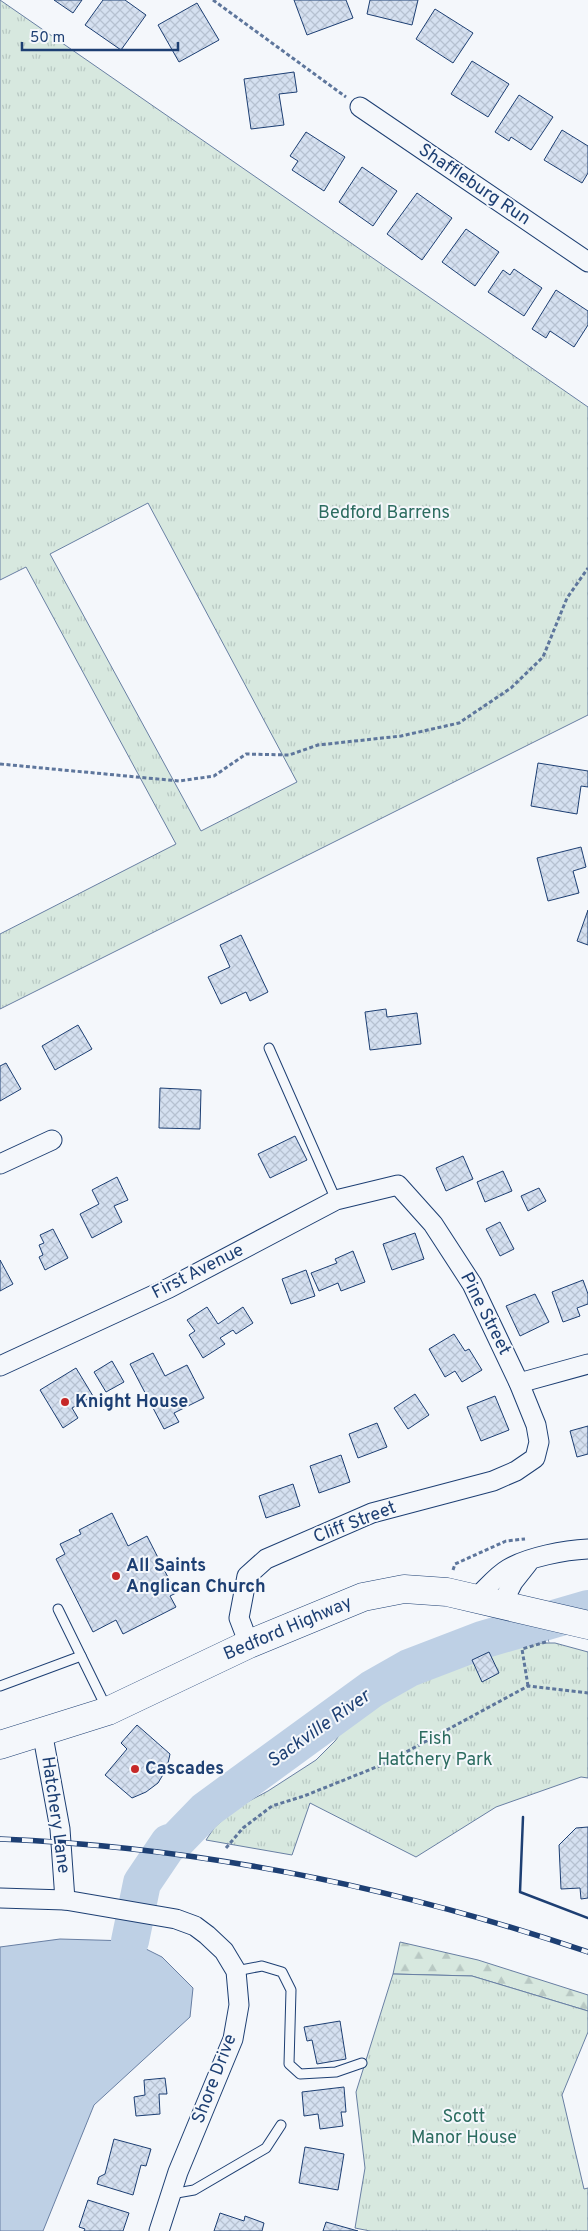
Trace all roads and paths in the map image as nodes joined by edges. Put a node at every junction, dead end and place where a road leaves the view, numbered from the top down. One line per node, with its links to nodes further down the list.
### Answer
1 (213, 0): 2 (path)
2 (360, 107): 3 (street, Shaffleburg Run)
3 (588, 262)
4 (588, 568): 5 (path)
5 (0, 764)
6 (269, 1048): 10 (lane)
7 (52, 1140): 8 (street)
8 (0, 1164)
9 (398, 1185): 10 (street, First Avenue); 13 (street, Pine Street)
10 (336, 1200): 12 (street, First Avenue)
11 (588, 1364): 13 (street)
12 (0, 1366)
13 (520, 1382): 14 (street, Pine Street)
14 (535, 1458): 22 (street, Cliff Street)
15 (588, 1549): 16 (street)
16 (530, 1561): 17 (street); 18 (street)
17 (476, 1598): 18 (main road, Bedford Highway); 22 (main road, Bedford Highway)
18 (502, 1604): 20 (main road, Bedford Highway)
19 (58, 1609): 23 (lane)
20 (588, 1625)
21 (558, 1638): 25 (path)
22 (249, 1644): 27 (main road, Bedford Highway)
23 (80, 1656): 24 (lane); 27 (lane)
24 (0, 1686)
25 (528, 1686): 26 (path); 30 (path)
26 (588, 1693)
27 (108, 1711): 28 (main road, Bedford Highway)
28 (42, 1731): 29 (main road, Bedford Highway); 32 (street, Hatchery Lane)
29 (0, 1745)
30 (226, 1848)
31 (0, 1898): 32 (street, Shore Drive)
32 (65, 1900): 33 (street, Shore Drive)
33 (236, 1971): 34 (lane); 36 (street, Shore Drive)
34 (362, 2062)
35 (281, 2125): 36 (lane)
36 (171, 2194): 37 (street, Shore Drive)
37 (159, 2231)

